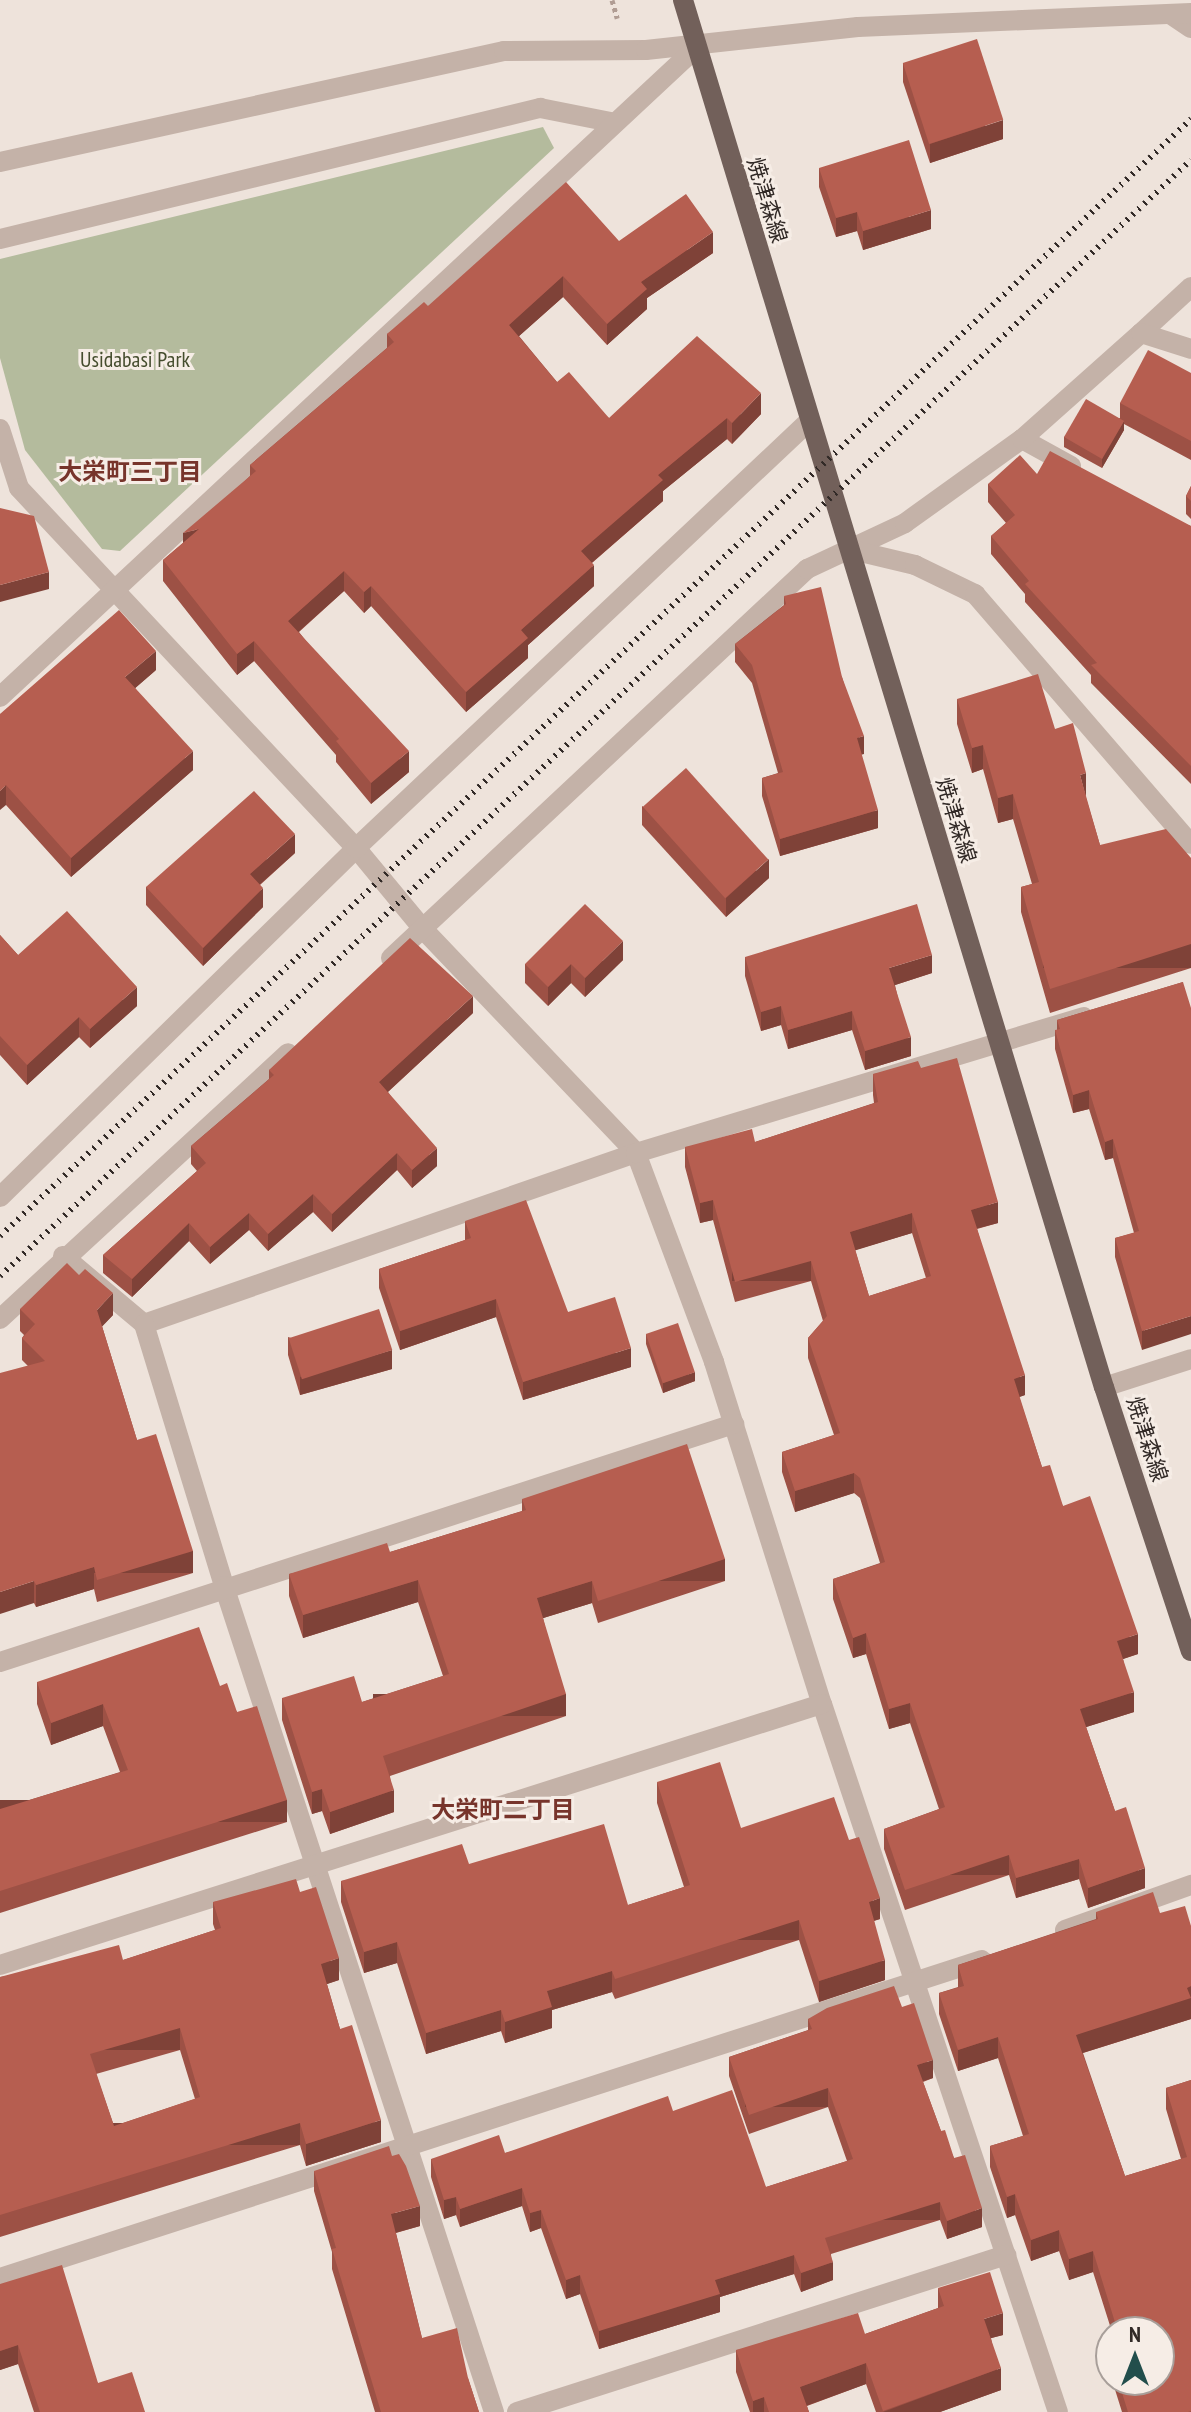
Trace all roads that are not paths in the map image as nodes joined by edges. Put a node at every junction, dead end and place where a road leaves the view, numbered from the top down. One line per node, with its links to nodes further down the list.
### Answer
1 (683, 0): 4 (main road, 焼津森線)
2 (1181, 14): 3 (street); 4 (street)
3 (1191, 28)
4 (697, 47): 5 (street); 6 (street); 11 (main road, 焼津森線)
5 (611, 122): 7 (street); 17 (street)
6 (0, 162)
7 (0, 239)
8 (1191, 287): 9 (street)
9 (1141, 333): 10 (street); 13 (street)
10 (1191, 349)
11 (808, 422): 16 (main road, 焼津森線); 20 (street)
12 (0, 429): 15 (street)
13 (1022, 439): 14 (street); 16 (street)
14 (1087, 475)
15 (10, 490): 17 (street)
16 (848, 549): 19 (street); 21 (street); 25 (main road, 焼津森線)
17 (113, 589): 18 (street); 20 (street)
18 (0, 697)
19 (1191, 844)
20 (356, 848): 21 (street); 27 (street)
21 (423, 929): 22 (street); 26 (street)
22 (376, 972)
23 (1102, 1011): 25 (street)
24 (306, 1036): 28 (street)
25 (999, 1043): 26 (street); 32 (main road, 焼津森線)
26 (636, 1153): 30 (street); 33 (street)
27 (4, 1186)
28 (63, 1256): 29 (street); 30 (street)
29 (0, 1319)
30 (144, 1324): 34 (street)
31 (1191, 1359): 32 (street)
32 (1104, 1387): 35 (main road, 焼津森線)
33 (734, 1424): 34 (street); 37 (street)
34 (224, 1586): 36 (street); 38 (street)
35 (1191, 1651)
36 (0, 1662)
37 (822, 1704): 38 (street); 43 (street)
38 (317, 1864): 42 (street); 44 (street)
39 (1191, 1885): 40 (street)
40 (1046, 1937)
41 (1003, 1953): 43 (street)
42 (0, 1965)
43 (916, 1984): 44 (street); 45 (street)
44 (408, 2143): 46 (street); 47 (street)
45 (1006, 2255): 48 (street); 49 (street)
46 (0, 2278)
47 (494, 2412)
48 (517, 2412)
49 (1058, 2412)

